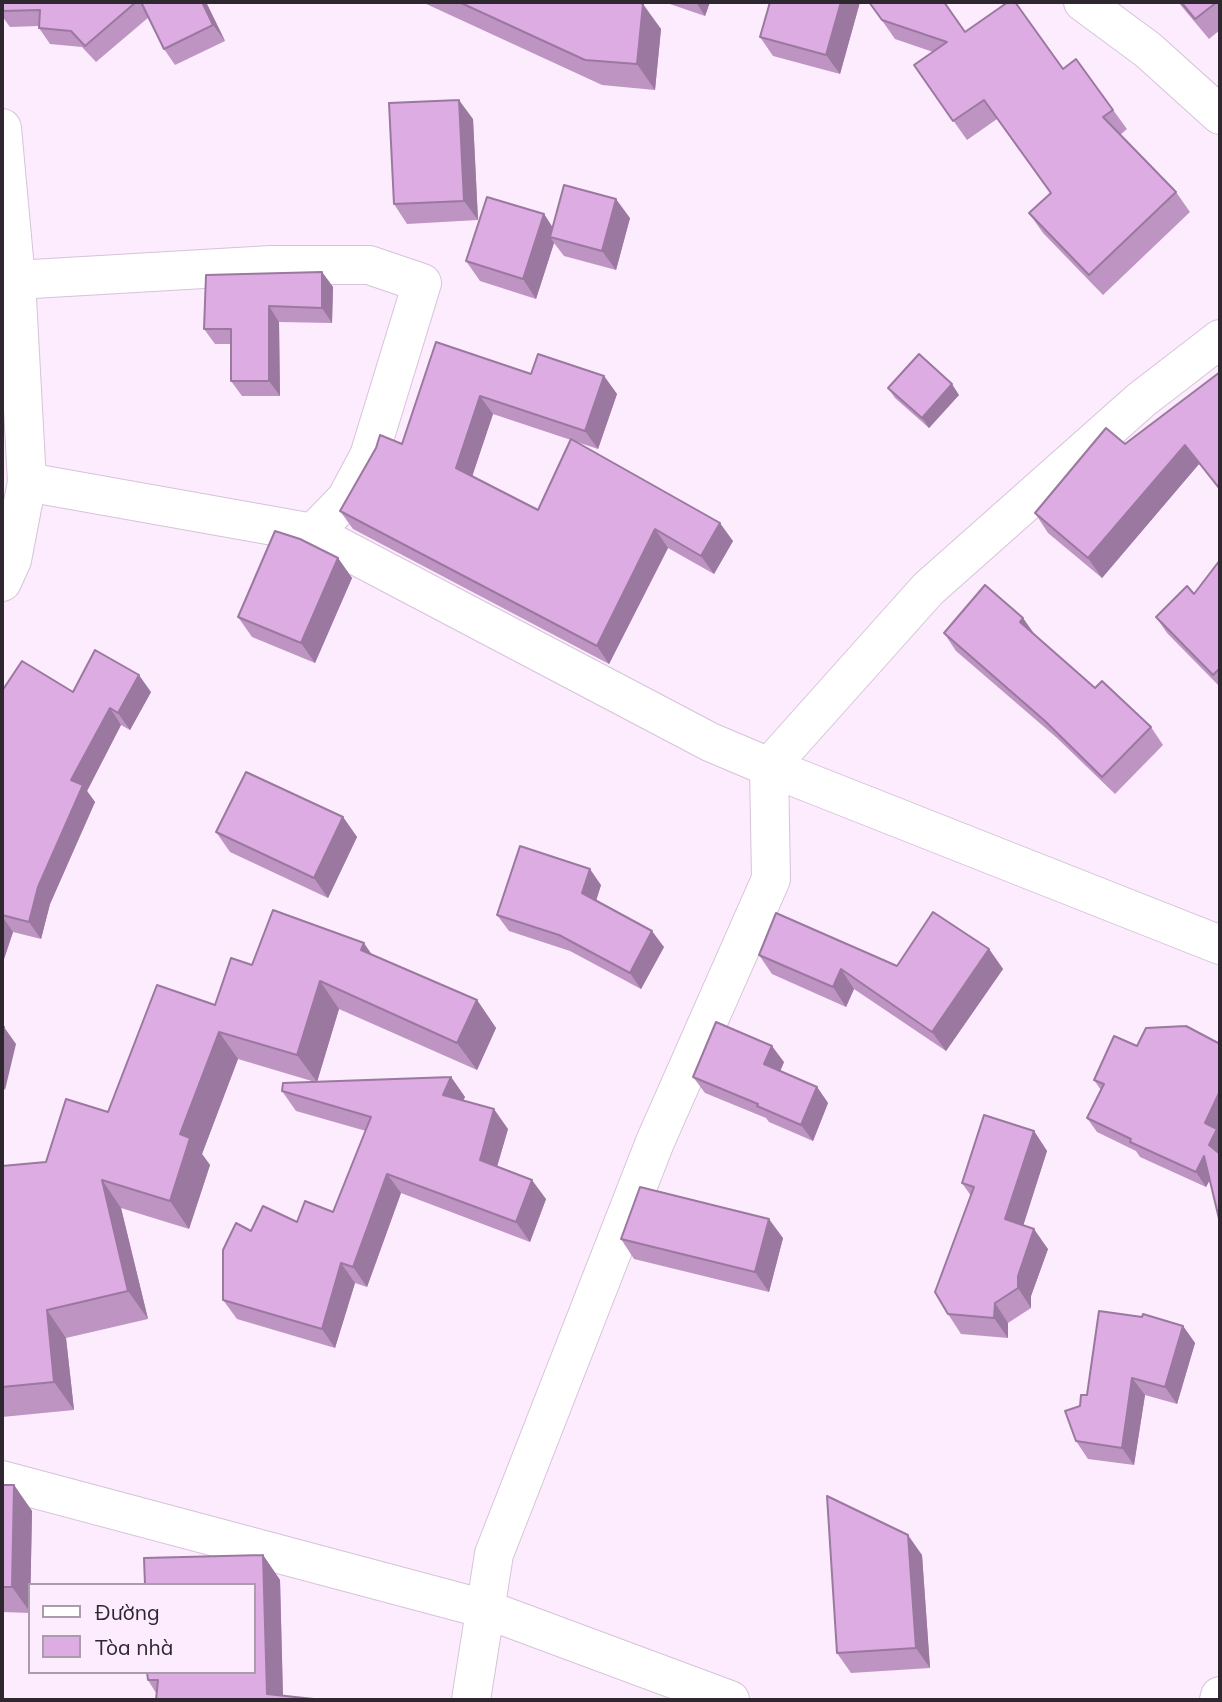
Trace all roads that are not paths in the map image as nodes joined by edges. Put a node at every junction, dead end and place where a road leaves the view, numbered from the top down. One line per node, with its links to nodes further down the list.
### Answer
1 (1083, 2): 2 (street)
2 (1220, 115)
3 (2, 128): 4 (street)
4 (9, 274): 6 (street); 7 (street)
5 (1220, 339): 9 (street)
6 (27, 482): 7 (street); 8 (street)
7 (313, 533): 9 (street)
8 (2, 582)
9 (769, 767): 10 (street); 12 (street)
10 (1220, 944)
11 (2, 1480): 12 (street)
12 (485, 1609): 13 (street); 14 (street)
13 (471, 1700)
14 (730, 1700)

